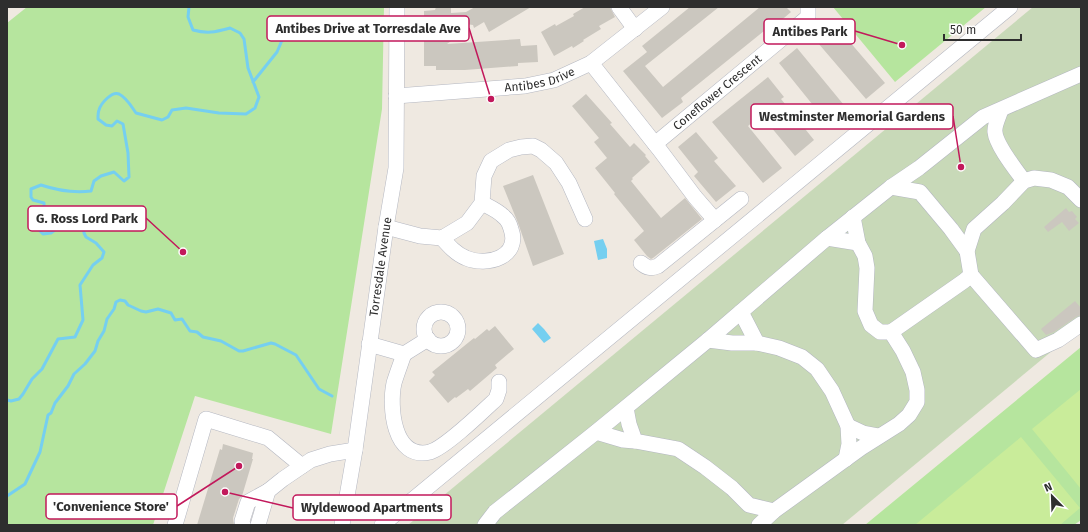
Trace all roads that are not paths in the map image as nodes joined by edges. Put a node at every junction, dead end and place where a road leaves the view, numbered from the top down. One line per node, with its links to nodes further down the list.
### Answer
1 (397, 7): 9 (street, Torresdale Avenue)
2 (619, 7): 6 (street)
3 (662, 7): 6 (street, Antibes Drive)
4 (808, 7): 13 (street, Coneflower Crescent)
5 (1010, 7): 59 (street)
6 (635, 29): 7 (street, Antibes Drive)
7 (591, 63): 9 (street, Antibes Drive); 13 (street)
8 (1081, 74): 10 (street)
9 (396, 96): 24 (street, Torresdale Avenue)
10 (1001, 110): 11 (street); 12 (street)
11 (972, 125): 12 (street); 14 (street)
12 (995, 132): 15 (street)
13 (655, 144): 23 (street)
14 (919, 168): 16 (street); 17 (street)
15 (1024, 181): 19 (street); 26 (street)
16 (891, 187): 17 (street); 22 (street)
17 (920, 192): 25 (street)
18 (741, 199): 23 (street)
19 (1081, 200)
20 (482, 203): 21 (street); 27 (street); 27 (street)
21 (585, 218)
22 (853, 218): 28 (street); 29 (street)
23 (715, 220): 31 (street)
24 (386, 228): 27 (street); 39 (street, Torresdale Avenue)
25 (951, 229): 26 (street); 30 (street)
26 (974, 229): 30 (street)
27 (442, 238)
28 (827, 238): 29 (street); 33 (street)
29 (858, 243): 35 (street)
30 (967, 251): 32 (street)
31 (641, 263)
32 (971, 275): 34 (street); 35 (street)
33 (741, 312): 37 (street); 38 (street)
34 (1081, 324)
35 (891, 332): 45 (street)
36 (428, 339): 40 (street)
37 (708, 340): 38 (street); 42 (street)
38 (757, 343): 43 (street)
39 (369, 344): 40 (street); 49 (street, Torresdale Avenue)
40 (404, 354): 41 (street)
41 (498, 382)
42 (626, 408): 44 (street); 46 (street)
43 (848, 426): 45 (street); 50 (street)
44 (596, 432): 46 (street); 60 (street)
45 (879, 436): 50 (street)
46 (635, 441): 53 (street)
47 (257, 445): 48 (street)
48 (282, 449): 51 (street); 55 (street)
49 (355, 450): 51 (street); 58 (street, Torresdale Avenue)
50 (846, 459): 54 (street)
51 (302, 466): 52 (street)
52 (268, 491): 56 (street); 57 (street)
53 (749, 505): 54 (street); 61 (street)
54 (774, 511): 62 (street)
55 (175, 525)
56 (243, 525)
57 (258, 525)
58 (342, 525)
59 (382, 525)
60 (485, 525)
61 (750, 525)
62 (759, 525)

